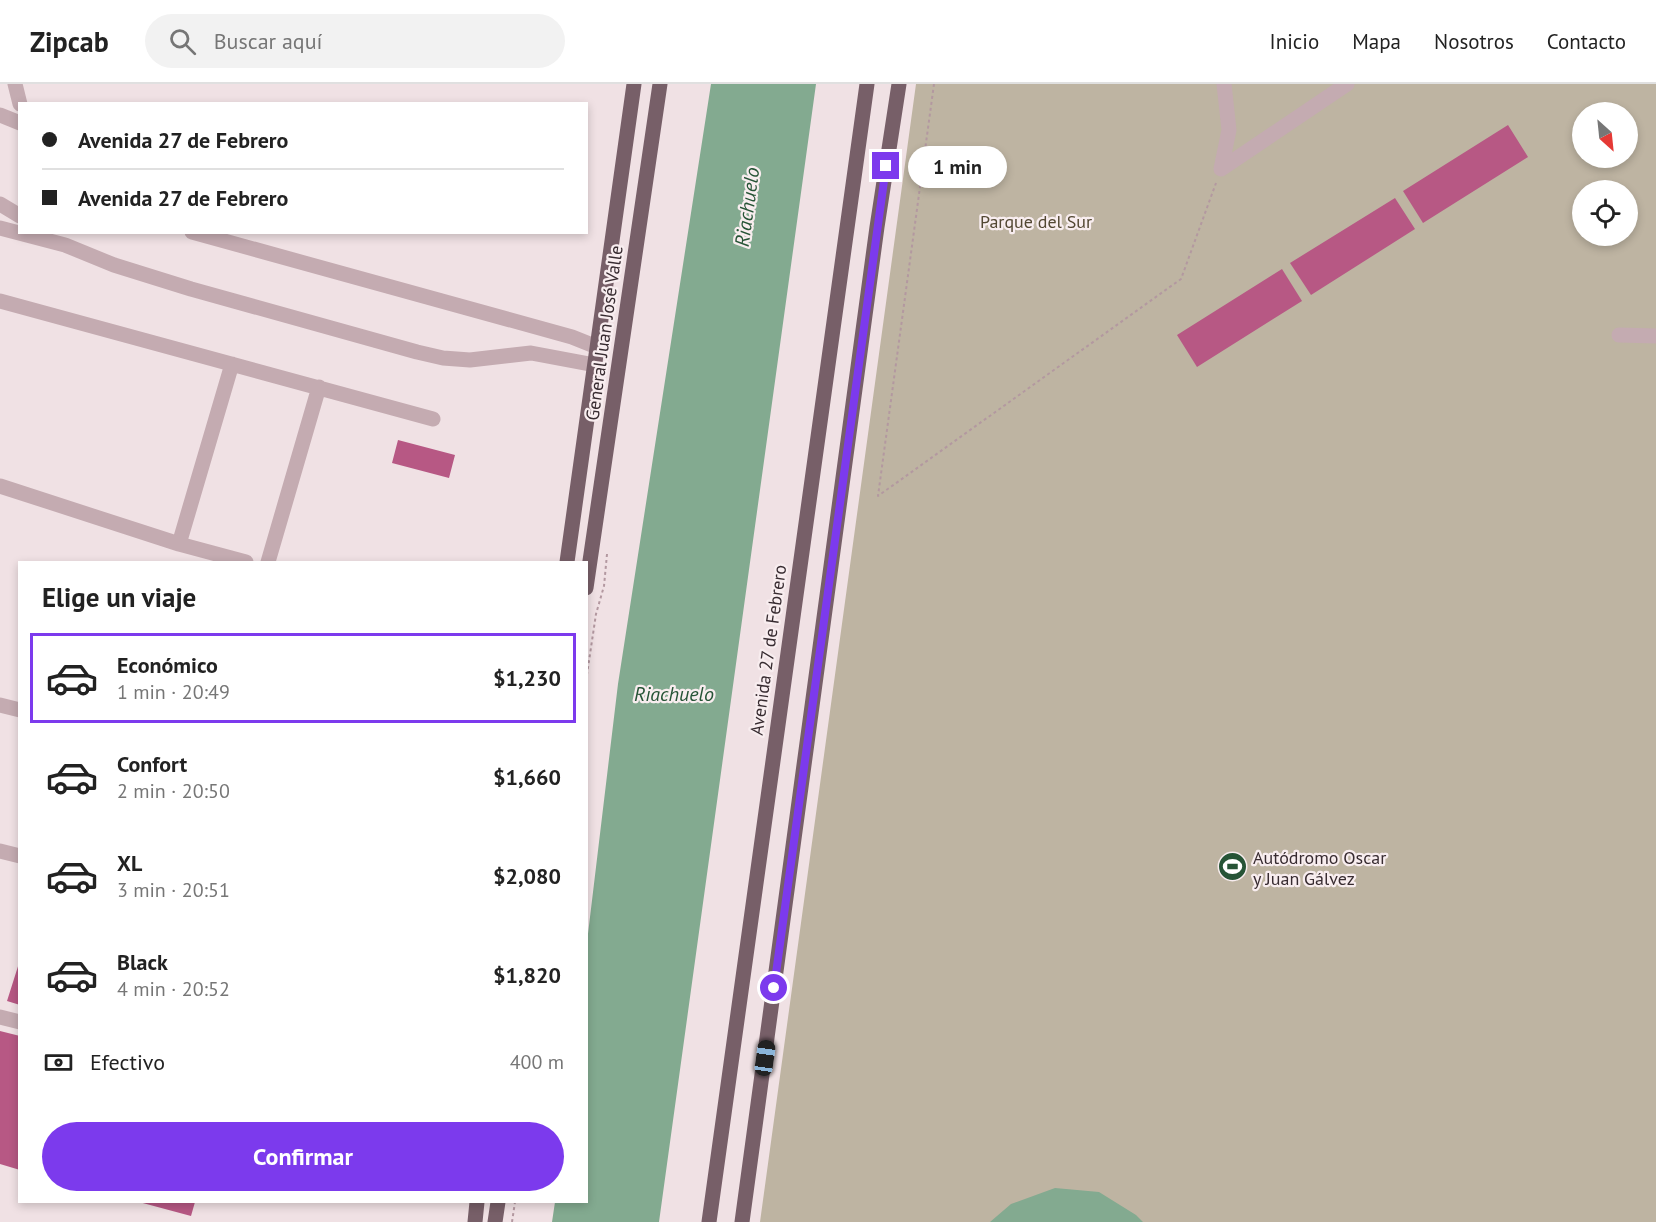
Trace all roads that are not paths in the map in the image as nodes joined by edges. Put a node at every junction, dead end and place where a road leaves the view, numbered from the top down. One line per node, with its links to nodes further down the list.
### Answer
1 (15, 84): 8 (street)
2 (634, 84): 22 (main road, General Juan José Valle)
3 (660, 84): 32 (main road, General Juan José Valle)
4 (867, 84): 43 (main road, Avenida 27 de Febrero)
5 (898, 84): 44 (main road)
6 (1224, 84): 7 (street)
7 (1347, 84)
8 (20, 102)
9 (0, 115): 10 (street)
10 (18, 122)
11 (0, 204): 12 (street)
12 (18, 215)
13 (0, 228): 14 (street)
14 (18, 233)
15 (23, 234): 18 (street)
16 (48, 234): 18 (street)
17 (199, 234): 22 (street)
18 (65, 245): 24 (street)
19 (0, 301): 23 (street)
20 (1619, 335): 21 (street)
21 (1656, 336)
22 (597, 347): 24 (main road, General Juan José Valle)
23 (232, 364): 25 (street); 28 (street)
24 (594, 365): 31 (main road, General Juan José Valle)
25 (319, 387): 26 (street); 30 (street)
26 (433, 419)
27 (0, 486): 28 (street)
28 (179, 544): 29 (street)
29 (242, 561)
30 (268, 561)
31 (567, 561)
32 (588, 574)
33 (0, 705): 34 (street)
34 (18, 710)
35 (0, 850): 36 (street)
36 (18, 855)
37 (0, 1017): 38 (street)
38 (18, 1022)
39 (477, 1203): 41 (main road)
40 (498, 1203): 42 (main road)
41 (475, 1222)
42 (495, 1222)
43 (709, 1222)
44 (742, 1222)

